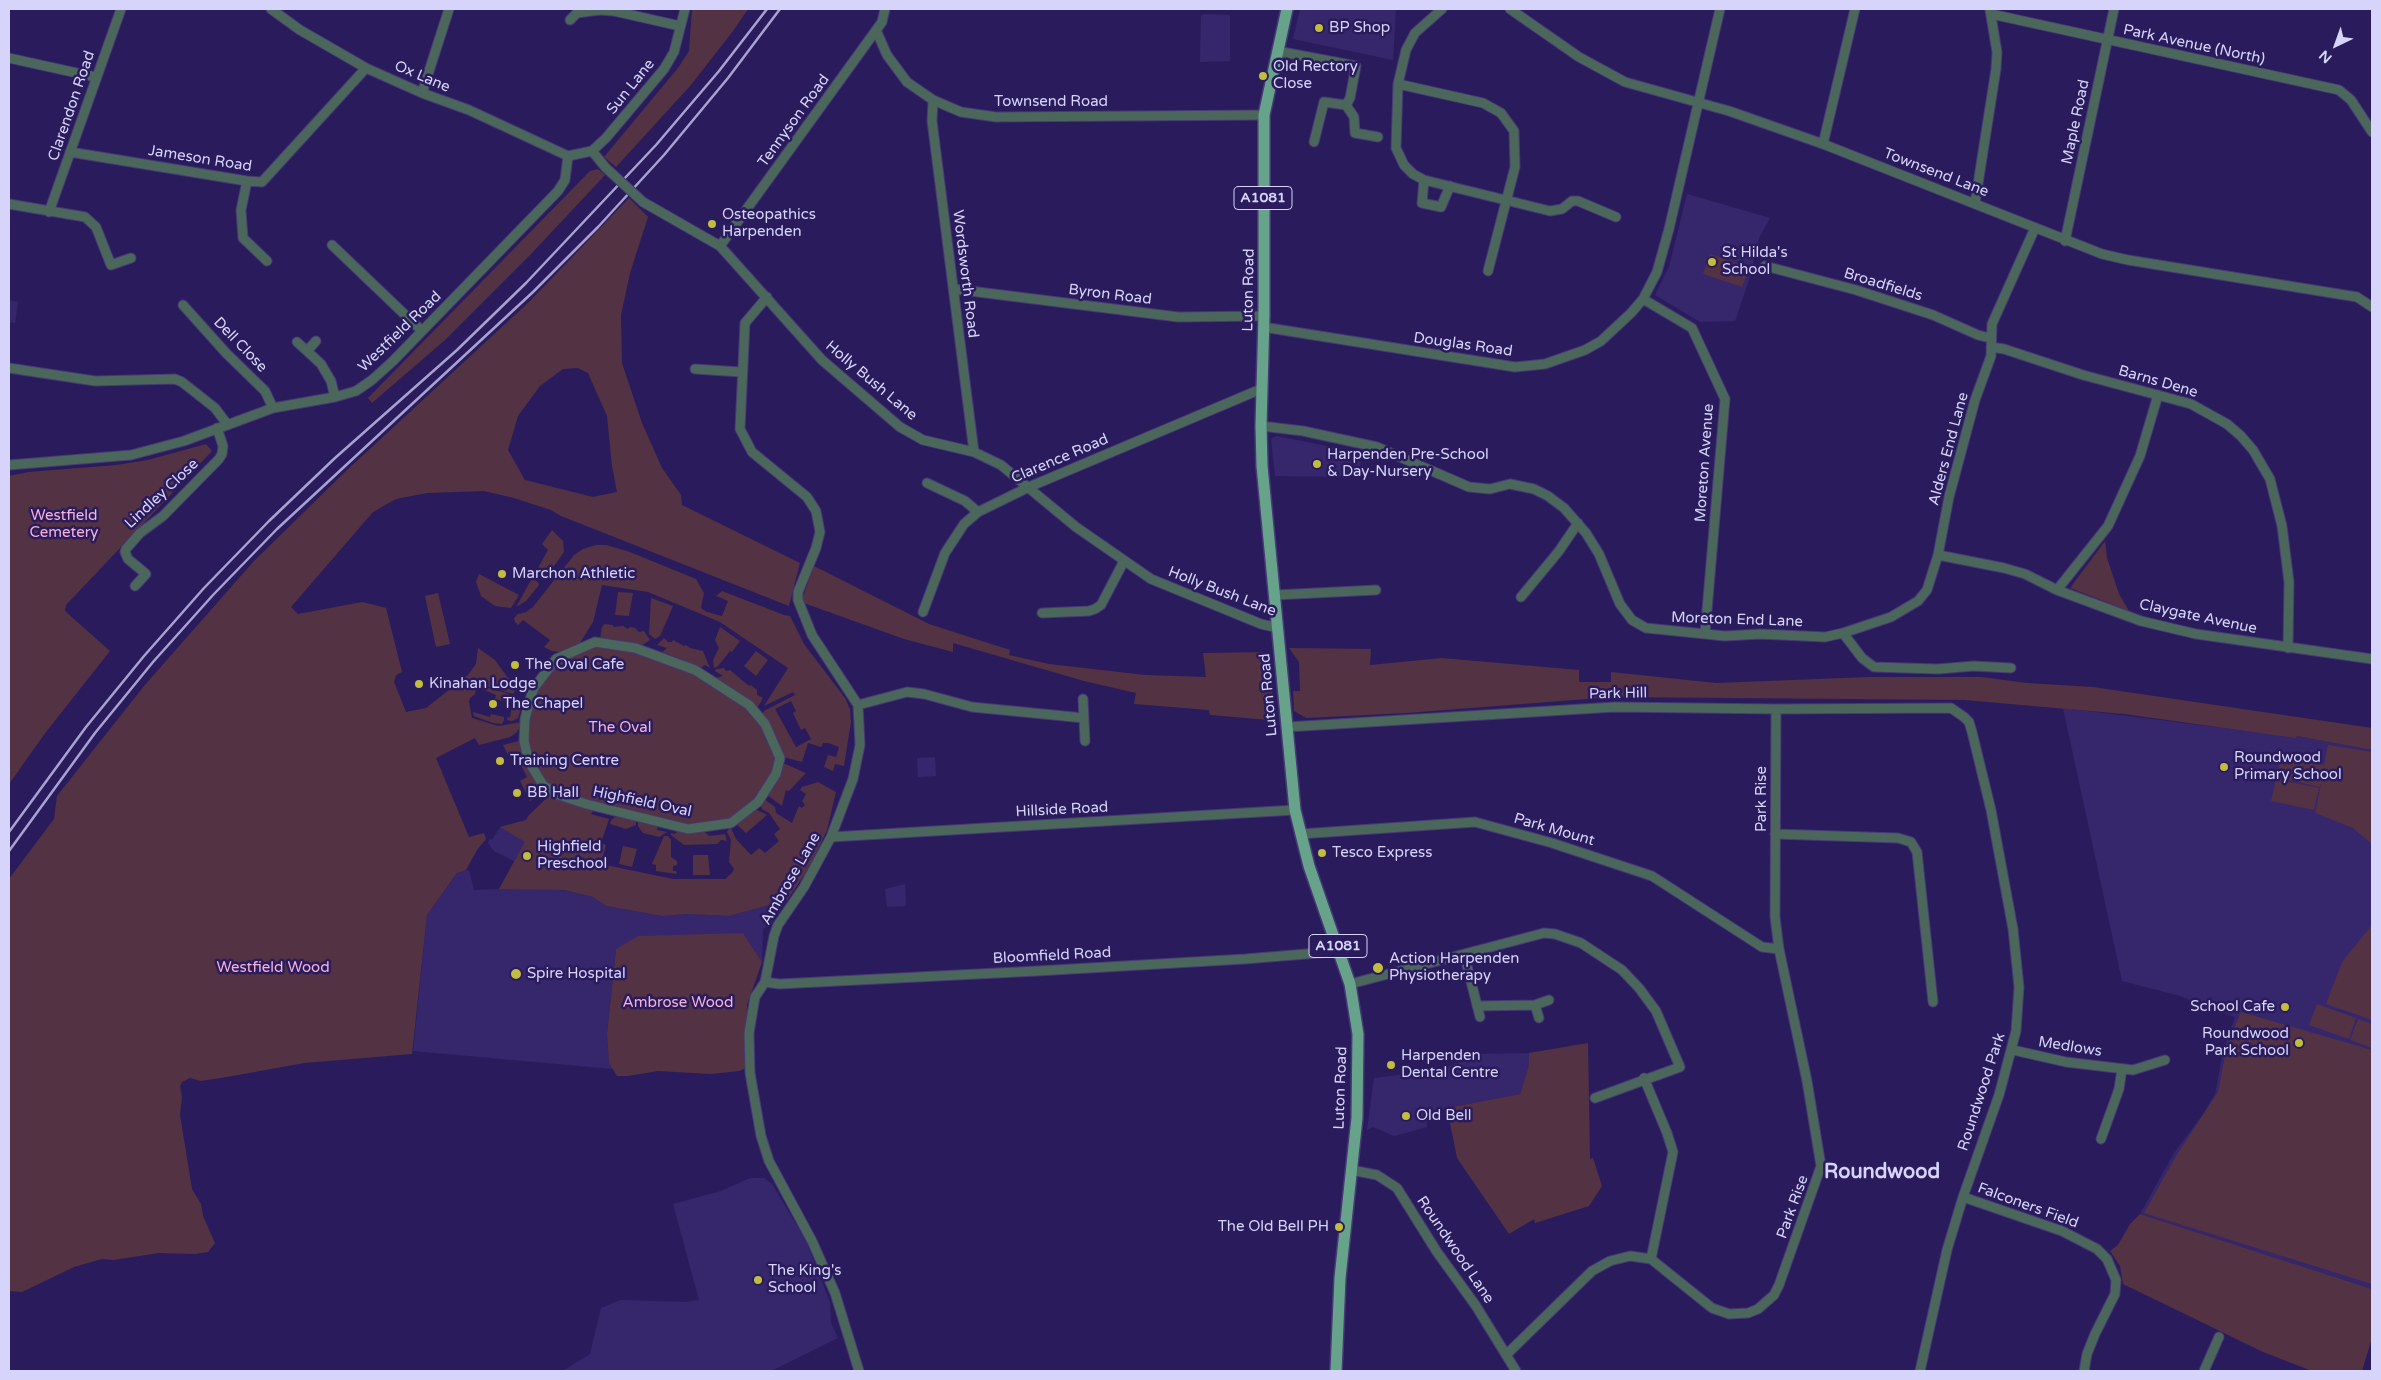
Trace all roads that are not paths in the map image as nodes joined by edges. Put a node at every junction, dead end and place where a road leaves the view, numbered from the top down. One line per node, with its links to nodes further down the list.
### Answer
1 (121, 9): 20 (street, Clarendon Road)
2 (271, 9): 19 (street, Ox Lane)
3 (449, 9): 22 (street)
4 (684, 9): 14 (street, Sun Lane)
5 (885, 9): 15 (street, Tennyson Road)
6 (1287, 9): 17 (main road, Luton Road / A1081)
7 (1442, 9): 21 (street)
8 (1510, 9): 24 (street, Townsend Lane)
9 (1720, 9): 24 (street, Douglas Road)
10 (1855, 9): 30 (street)
11 (2114, 9): 16 (street, Maple Road)
12 (1991, 11): 16 (street, Park Avenue (North)); 38 (street)
13 (570, 20): 14 (street)
14 (680, 26): 31 (street, Sun Lane)
15 (876, 30): 23 (street, Townsend Road); 45 (street, Tennyson Road)
16 (2107, 40): 27 (street, Park Avenue (North)); 43 (street, Maple Road)
17 (1277, 51): 25 (street); 26 (main road, Luton Road / A1081)
18 (9, 58): 20 (street)
19 (366, 68): 22 (street, Ox Lane); 35 (street, Jameson Road)
20 (95, 77): 32 (street, Clarendon Road)
21 (1398, 84): 34 (street); 37 (street)
22 (422, 93): 33 (street, Ox Lane)
23 (933, 100): 26 (street, Townsend Road); 50 (street, Wordsworth Road)
24 (1698, 103): 30 (street, Townsend Lane); 52 (street, Douglas Road)
25 (1346, 105): 28 (street); 29 (street)
26 (1264, 115): 55 (main road, Luton Road / A1081)
27 (2372, 132)
28 (1378, 137)
29 (1314, 142)
30 (1823, 144): 38 (street, Townsend Lane)
31 (592, 151): 33 (street); 45 (street, Holly Bush Lane, bridge)
32 (70, 152): 35 (street, Jameson Road); 40 (street, Clarendon Road)
33 (568, 156): 56 (street, Westfield Road)
34 (1424, 180): 36 (street); 36 (street)
35 (247, 181): 47 (street)
36 (1450, 186): 37 (street)
37 (1507, 199): 41 (street); 49 (street)
38 (1975, 203): 42 (street, Townsend Lane)
39 (9, 204): 40 (street)
40 (49, 212): 46 (street)
41 (1616, 217)
42 (2035, 228): 43 (street, Townsend Lane); 59 (street, Alders End Lane)
43 (2065, 240): 54 (street, Townsend Lane)
44 (332, 245): 56 (street)
45 (720, 246): 51 (street, Holly Bush Lane)
46 (131, 258)
47 (267, 261)
48 (1765, 266): 59 (street, Broadfields)
49 (1488, 271)
50 (954, 289): 55 (street, Byron Road); 71 (street, Wordsworth Road)
51 (767, 297): 63 (street); 71 (street, Holly Bush Lane)
52 (1643, 299): 55 (street, Douglas Road); 88 (street, Moreton Avenue)
53 (183, 305): 67 (street, Dell Close)
54 (2372, 307)
55 (1264, 322): 64 (main road, Luton Road / A1081)
56 (422, 331): 66 (street, Westfield Road)
57 (316, 341): 60 (street)
58 (297, 342): 60 (street)
59 (1991, 343): 65 (street, Barns Dene); 77 (street, Alders End Lane)
60 (307, 351): 66 (street)
61 (9, 368): 68 (street)
62 (696, 369): 63 (street)
63 (741, 372): 93 (street)
64 (1261, 389): 69 (main road, Luton Road / A1081); 74 (street, Clarence Road)
65 (2158, 395): 81 (street); 89 (street, Barns Dene)
66 (335, 397): 67 (street, Westfield Road)
67 (273, 408): 68 (street, Westfield Road)
68 (227, 424): 70 (street, Westfield Road)
69 (1261, 426): 76 (street, Moreton End Lane); 82 (main road, Luton Road / A1081)
70 (217, 428): 72 (street, Westfield Road); 79 (street, Lindley Close)
71 (974, 452): 74 (street, Holly Bush Lane)
72 (9, 465)
73 (927, 483): 75 (street)
74 (1029, 487): 75 (street, Clarence Road); 78 (street, Holly Bush Lane)
75 (978, 512): 84 (street, Clarence Road)
76 (1578, 523): 83 (street); 88 (street, Moreton End Lane)
77 (1938, 555): 81 (street, Claygate Avenue); 87 (street, Alders End Lane)
78 (1124, 562): 85 (street); 86 (street, Holly Bush Lane)
79 (135, 586)
80 (1376, 590): 82 (street)
81 (2057, 590): 89 (street, Claygate Avenue)
82 (1275, 595): 86 (main road, Luton Road / A1081)
83 (1521, 597)
84 (923, 612)
85 (1042, 613)
86 (1278, 628): 97 (main road, Luton Road / A1081)
87 (1843, 633): 88 (street, Moreton End Lane); 91 (street)
88 (1705, 634)
89 (2288, 648): 90 (street, Claygate Avenue)
90 (2372, 659)
91 (2012, 668)
92 (1082, 699): 96 (street)
93 (858, 704): 96 (street); 103 (street, Ambrose Lane)
94 (1950, 708): 95 (street, Park Hill); 115 (street, Roundwood Park)
95 (1776, 709): 97 (street, Park Hill); 102 (street, Park Rise)
96 (1084, 718): 98 (street)
97 (1287, 727): 100 (main road, Luton Road / A1081)
98 (1085, 740)
99 (552, 791): 99 (street, Highfield Oval)
100 (1295, 810): 101 (main road, Luton Road / A1081); 103 (street, Hillside Road)
101 (1300, 834): 104 (street, Park Mount); 105 (main road, Luton Road / A1081)
102 (1775, 834): 104 (street, Park Rise); 110 (street)
103 (831, 837): 107 (street, Ambrose Lane)
104 (1778, 949): 123 (street, Park Rise)
105 (1339, 950): 107 (street, Bloomfield Road); 108 (main road, Luton Road / A1081)
106 (1464, 954): 108 (street); 112 (street); 118 (street)
107 (765, 982): 126 (street, Ambrose Lane)
108 (1350, 984): 121 (main road, Luton Road / A1081)
109 (1549, 1000): 111 (street)
110 (1933, 1002)
111 (1535, 1005): 112 (street); 114 (street)
112 (1477, 1006): 113 (street)
113 (1480, 1017)
114 (1539, 1018)
115 (2013, 1050): 117 (street, Medlows); 122 (street, Roundwood Park)
116 (2165, 1060): 117 (street, Medlows)
117 (2122, 1069): 120 (street)
118 (1644, 1078): 119 (street); 123 (street)
119 (1595, 1098)
120 (2101, 1139)
121 (1351, 1170): 125 (street, Roundwood Lane); 127 (main road, Luton Road / A1081)
122 (1963, 1197): 129 (street, Roundwood Park); 130 (street, Falconers Field)
123 (1651, 1259): 125 (street)
124 (2219, 1337): 131 (street)
125 (1506, 1355): 128 (street, Roundwood Lane)
126 (859, 1371)
127 (1336, 1371)
128 (1516, 1371)
129 (1920, 1371)
130 (2084, 1371)
131 (2204, 1371)

